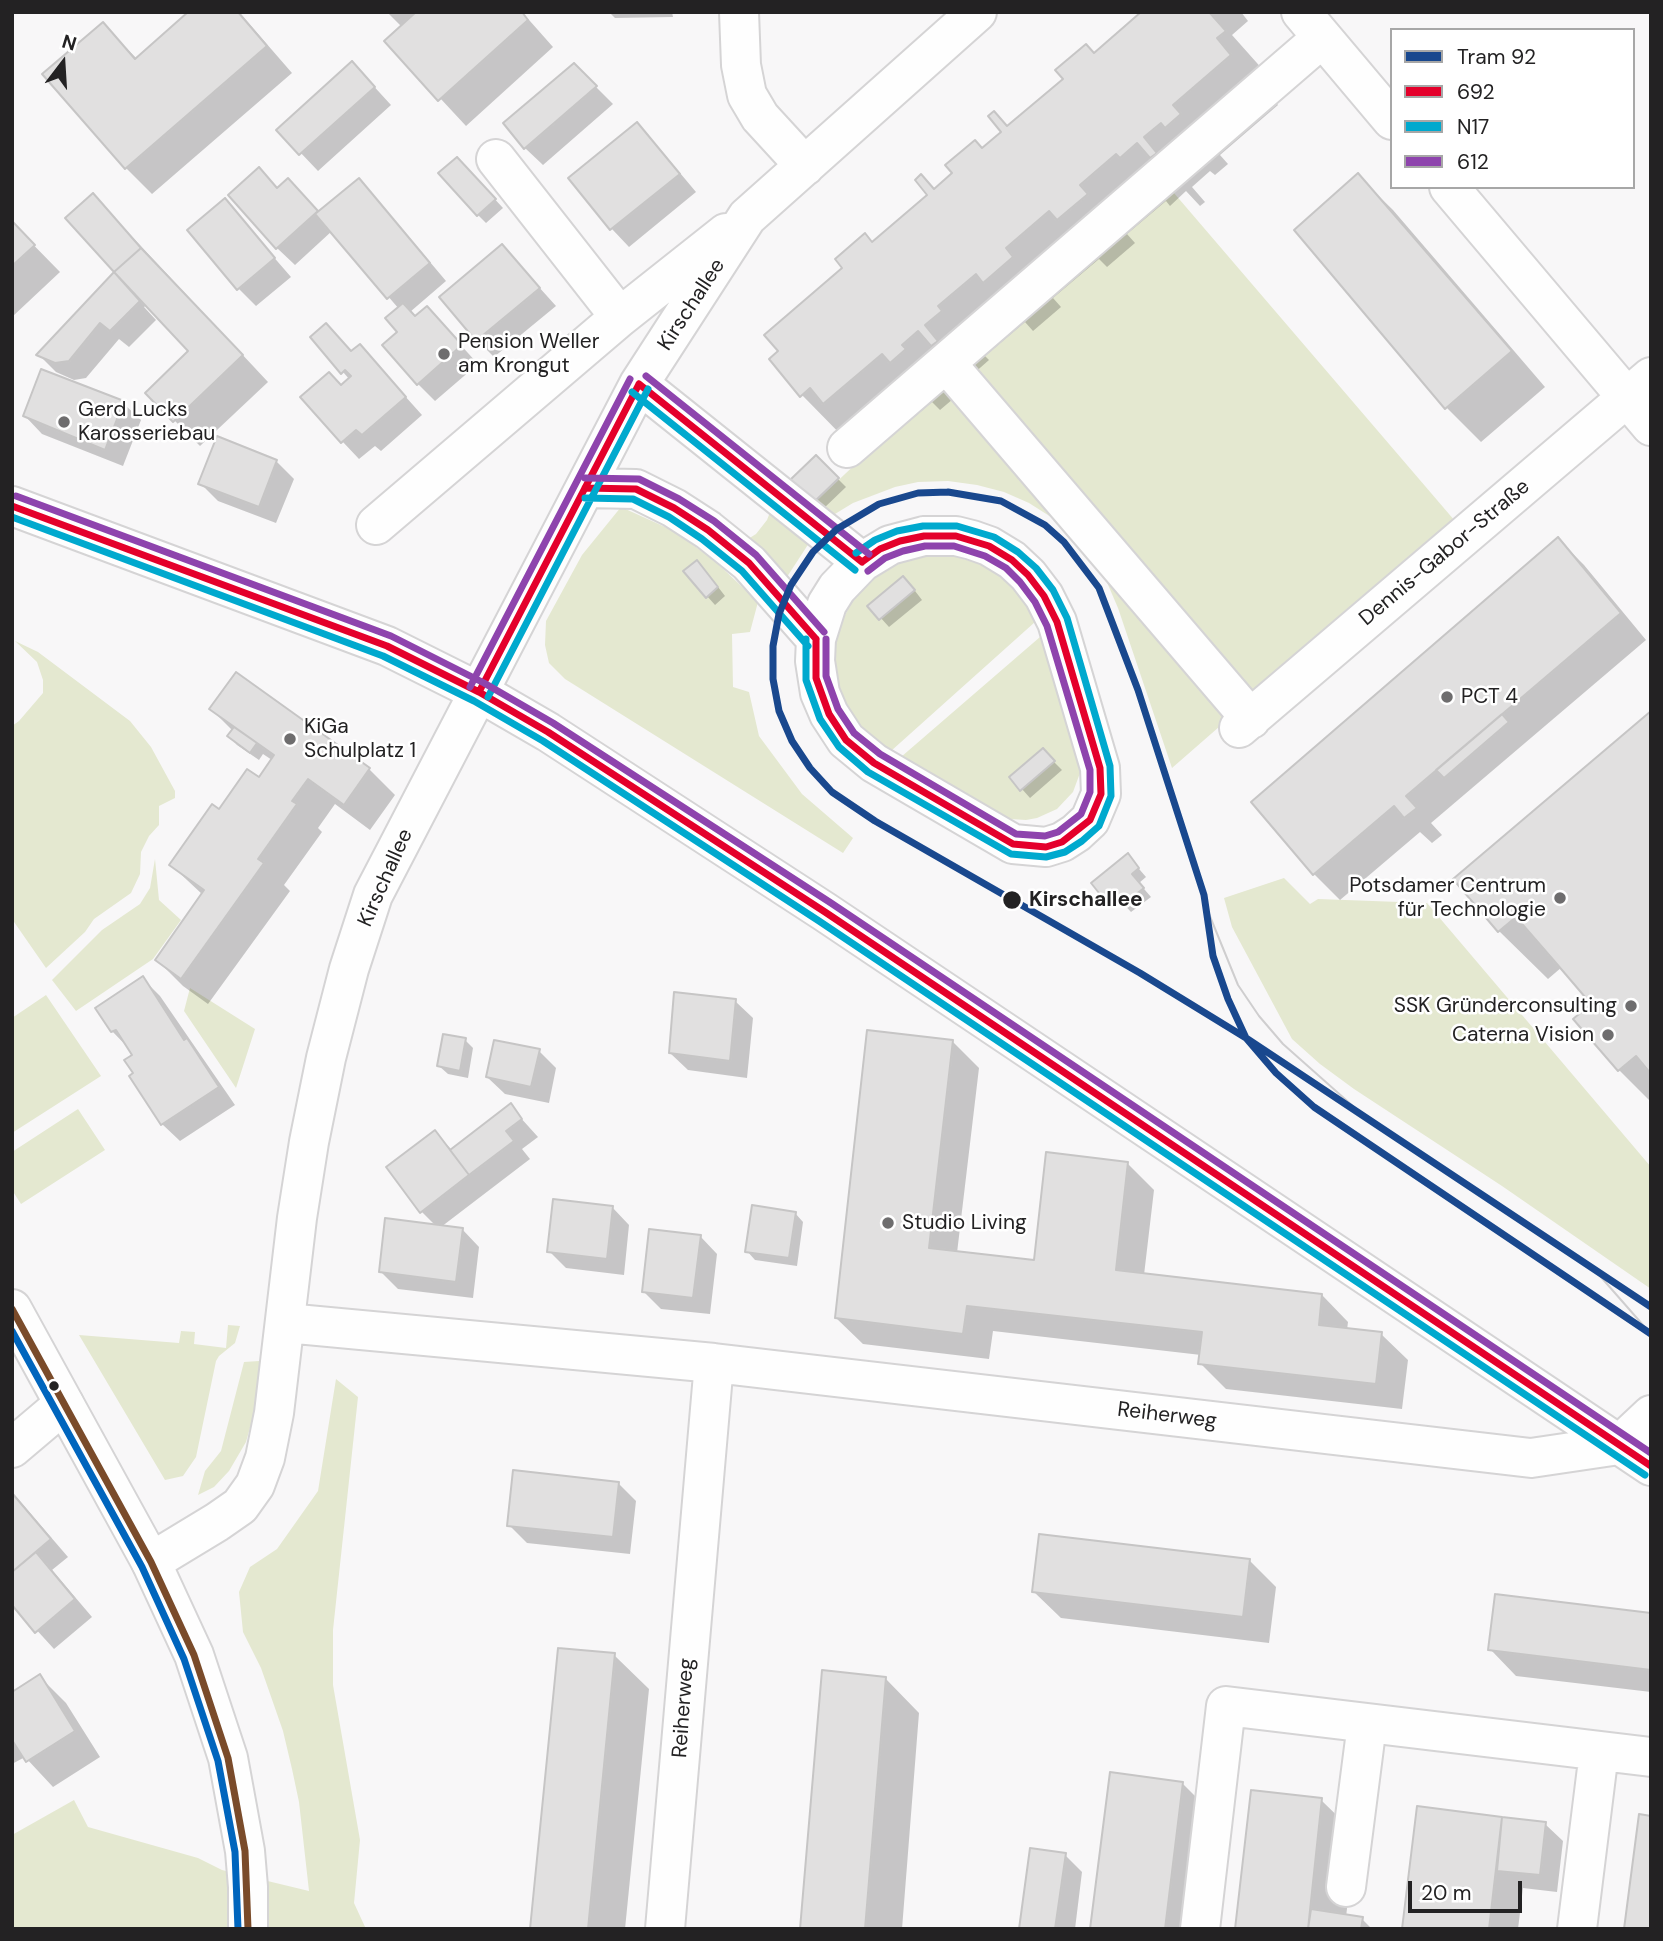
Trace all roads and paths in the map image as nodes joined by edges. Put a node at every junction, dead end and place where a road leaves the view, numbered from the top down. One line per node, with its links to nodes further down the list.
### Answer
1 (739, 12): 6 (street)
2 (977, 12): 6 (street, Kirschallee)
3 (1312, 25): 4 (street); 10 (street)
4 (1390, 118)
5 (496, 159): 9 (street)
6 (805, 166): 8 (street, Kirschallee)
7 (1451, 189): 12 (street)
8 (747, 217): 9 (street, Kirschallee); 11 (street, Kirschallee)
9 (620, 317): 16 (street, Kirschallee)
10 (946, 363): 12 (street, Dennis-Gabor-Straße); 13 (street)
11 (639, 384): 14 (street, Kirschallee); 17 (street)
12 (1643, 400)
13 (847, 448)
14 (585, 488): 18 (street); 19 (street, Kirschallee)
15 (12, 506): 19 (street)
16 (376, 525)
17 (862, 562): 18 (street); 18 (street)
18 (816, 639)
19 (479, 692): 21 (street, Kirschallee); 25 (street)
20 (12, 1309): 23 (street)
21 (286, 1322): 22 (street, Reiherweg); 28 (street, Kirschallee)
22 (714, 1363): 25 (street, Reiherweg); 34 (street, Reiherweg)
23 (64, 1404): 26 (street); 28 (street)
24 (1651, 1415): 25 (street)
25 (1619, 1445): 27 (street)
26 (12, 1447)
27 (1651, 1466)
28 (151, 1562): 33 (street)
29 (1367, 1724): 30 (street); 32 (street); 35 (street)
30 (1599, 1752): 31 (street); 36 (street)
31 (1651, 1757)
32 (1346, 1887)
33 (248, 1929)
34 (666, 1929)
35 (1200, 1929)
36 (1577, 1929)

